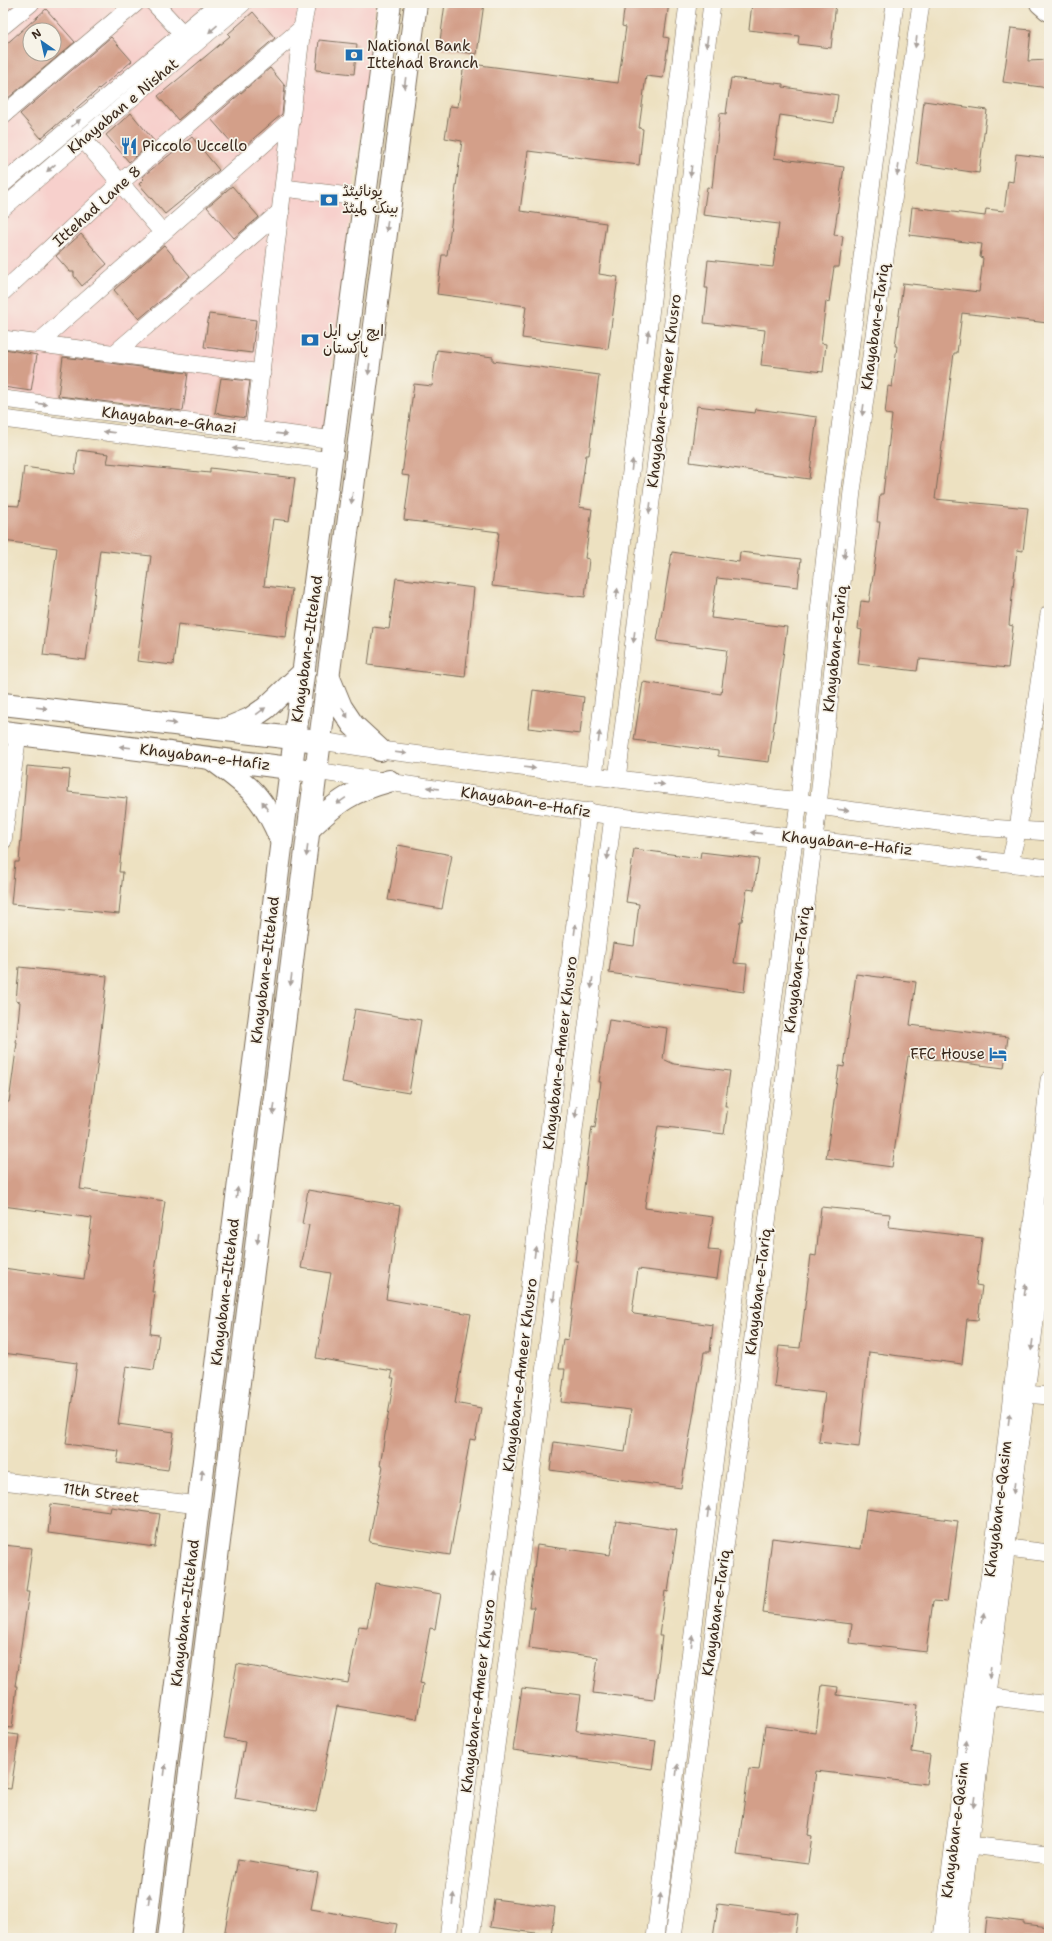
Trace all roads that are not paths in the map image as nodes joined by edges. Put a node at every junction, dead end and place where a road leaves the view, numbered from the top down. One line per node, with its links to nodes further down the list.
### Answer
1 (31, 3): 15 (street)
2 (136, 3): 18 (street)
3 (154, 3): 17 (street)
4 (219, 3): 17 (street, Khayaban e Nishat)
5 (243, 3): 20 (street, Khayaban e Nishat, one-way to 20)
6 (307, 3): 16 (street)
7 (390, 3): 24 (main road, Khayaban-e-Ittehad)
8 (416, 3): 47 (main road, Khayaban-e-Ittehad, one-way to 47)
9 (688, 3): 33 (street, Khayaban-e-Ameer Khusro, one-way to 9)
10 (712, 3): 34 (street, Khayaban-e-Ameer Khusro, one-way to 34)
11 (895, 3): 40 (street, Khayaban-e-Tariq)
12 (921, 3): 41 (street, Khayaban-e-Tariq, one-way to 41)
13 (1041, 3): 14 (main road)
14 (1049, 10)
15 (3, 26)
16 (302, 28): 19 (street); 22 (street, Ittehad Lane 8)
17 (183, 34): 21 (street, Khayaban e Nishat, one-way to 17)
18 (3, 115)
19 (292, 119): 23 (street); 27 (street)
20 (83, 139): 22 (street); 25 (street, Khayaban e Nishat, one-way to 25)
21 (5, 178)
22 (120, 182): 27 (street); 28 (street, Ittehad Lane 8)
23 (284, 188): 24 (street); 26 (street)
24 (365, 198): 38 (main road, Khayaban-e-Ittehad)
25 (3, 208)
26 (281, 211): 31 (street); 32 (street)
27 (162, 232): 30 (street)
28 (3, 292)
29 (3, 339): 30 (street)
30 (38, 343): 31 (street)
31 (115, 353): 32 (street)
32 (262, 374): 37 (street)
33 (644, 376): 34 (street); 57 (street, Khayaban-e-Ameer Khusro, one-way to 33)
34 (666, 378): 58 (street, Khayaban-e-Ameer Khusro, one-way to 58)
35 (3, 399): 37 (street, Khayaban-e-Ghazi, one-way to 37)
36 (3, 419): 39 (street, Khayaban-e-Ghazi, one-way to 36)
37 (254, 431): 38 (street, Khayaban-e-Ghazi, one-way to 38)
38 (334, 440): 39 (main road, Khayaban-e-Ittehad)
39 (332, 461): 45 (main road, Khayaban-e-Ittehad)
40 (832, 489): 41 (street); 42 (street, Khayaban-e-Tariq)
41 (852, 491): 43 (street, Khayaban-e-Tariq)
42 (828, 530): 43 (street); 60 (street, Khayaban-e-Tariq)
43 (848, 530): 61 (street, Khayaban-e-Tariq, one-way to 61)
44 (1049, 614): 46 (street)
45 (304, 672): 49 (main road, one-way to 45); 51 (main road, Khayaban-e-Ittehad)
46 (1045, 675): 65 (street)
47 (329, 677): 52 (main road, Khayaban-e-Ittehad); 53 (main road, one-way to 53)
48 (3, 704): 49 (main road, Khayaban-e-Hafiz, one-way to 49)
49 (226, 730): 51 (main road, Khayaban-e-Hafiz)
50 (10, 733): 54 (main road, Khayaban-e-Hafiz, one-way to 50); 69 (street)
51 (295, 738): 52 (main road, Khayaban-e-Hafiz); 55 (main road, Khayaban-e-Ittehad)
52 (321, 741): 53 (street, Khayaban-e-Hafiz); 56 (main road, Khayaban-e-Ittehad)
53 (380, 750): 57 (street, Khayaban-e-Hafiz, one-way to 57)
54 (211, 758): 55 (main road, Khayaban-e-Hafiz); 70 (main road, one-way to 54)
55 (291, 768): 56 (main road, Khayaban-e-Hafiz); 70 (main road, Khayaban-e-Ittehad)
56 (316, 771): 59 (street, Khayaban-e-Hafiz); 64 (main road, Khayaban-e-Ittehad)
57 (594, 776): 58 (street, Khayaban-e-Hafiz)
58 (617, 779): 60 (street, Khayaban-e-Hafiz, one-way to 60)
59 (389, 781): 62 (street, Khayaban-e-Hafiz, one-way to 59); 64 (main road, one-way to 64)
60 (799, 801): 61 (street, Khayaban-e-Hafiz); 67 (street, Khayaban-e-Tariq)
61 (818, 806): 65 (street, Khayaban-e-Hafiz, one-way to 65); 68 (street, Khayaban-e-Tariq)
62 (589, 811): 63 (street, Khayaban-e-Hafiz); 83 (street, Khayaban-e-Ameer Khusro, one-way to 62)
63 (613, 816): 67 (street, Khayaban-e-Hafiz, one-way to 63); 84 (street, Khayaban-e-Ameer Khusro, one-way to 84)
64 (310, 828): 97 (main road, Khayaban-e-Ittehad, one-way to 97)
65 (1018, 829): 66 (street, Khayaban-e-Hafiz); 71 (street)
66 (1049, 832)
67 (793, 838): 68 (street, Khayaban-e-Hafiz); 76 (street, Khayaban-e-Tariq)
68 (813, 839): 71 (street, Khayaban-e-Hafiz, one-way to 68); 77 (street, Khayaban-e-Tariq)
69 (3, 841)
70 (281, 841): 85 (main road, Khayaban-e-Ittehad, one-way to 70)
71 (1010, 862): 72 (street, Khayaban-e-Hafiz)
72 (1049, 868)
73 (1049, 1080): 102 (street, Khayaban-e-Qasim, one-way to 73)
74 (1049, 1210): 75 (street, Khayaban-e-Qasim)
75 (1047, 1246): 80 (street, Khayaban-e-Qasim, one-way to 80)
76 (734, 1305): 77 (street); 79 (street, Khayaban-e-Tariq)
77 (756, 1306): 78 (street, Khayaban-e-Tariq)
78 (753, 1337): 79 (street); 93 (street, Khayaban-e-Tariq)
79 (729, 1339): 92 (street, Khayaban-e-Tariq, one-way to 79)
80 (1025, 1394): 81 (street); 88 (street, Khayaban-e-Qasim, one-way to 88)
81 (1049, 1396)
82 (3, 1481): 85 (street, 11th Street)
83 (504, 1500): 84 (street); 86 (street, Khayaban-e-Ameer Khusro)
84 (528, 1501): 87 (street, Khayaban-e-Ameer Khusro)
85 (198, 1505): 96 (main road, Khayaban-e-Ittehad, one-way to 85)
86 (500, 1530): 87 (street); 98 (street, Khayaban-e-Ameer Khusro, one-way to 86)
87 (524, 1533): 99 (street, Khayaban-e-Ameer Khusro)
88 (1008, 1548): 89 (street); 90 (street, Khayaban-e-Qasim, one-way to 90)
89 (1049, 1552)
90 (986, 1696): 91 (street); 94 (street, Khayaban-e-Qasim, one-way to 94)
91 (1049, 1704)
92 (669, 1834): 93 (street); 100 (street, Khayaban-e-Tariq, one-way to 92)
93 (686, 1837): 101 (street, Khayaban-e-Tariq)
94 (969, 1845): 95 (street); 103 (street, Khayaban-e-Qasim)
95 (1049, 1854)
96 (144, 1938)
97 (169, 1938)
98 (448, 1938)
99 (471, 1938)
100 (655, 1938)
101 (673, 1938)
102 (942, 1938)
103 (958, 1938)

